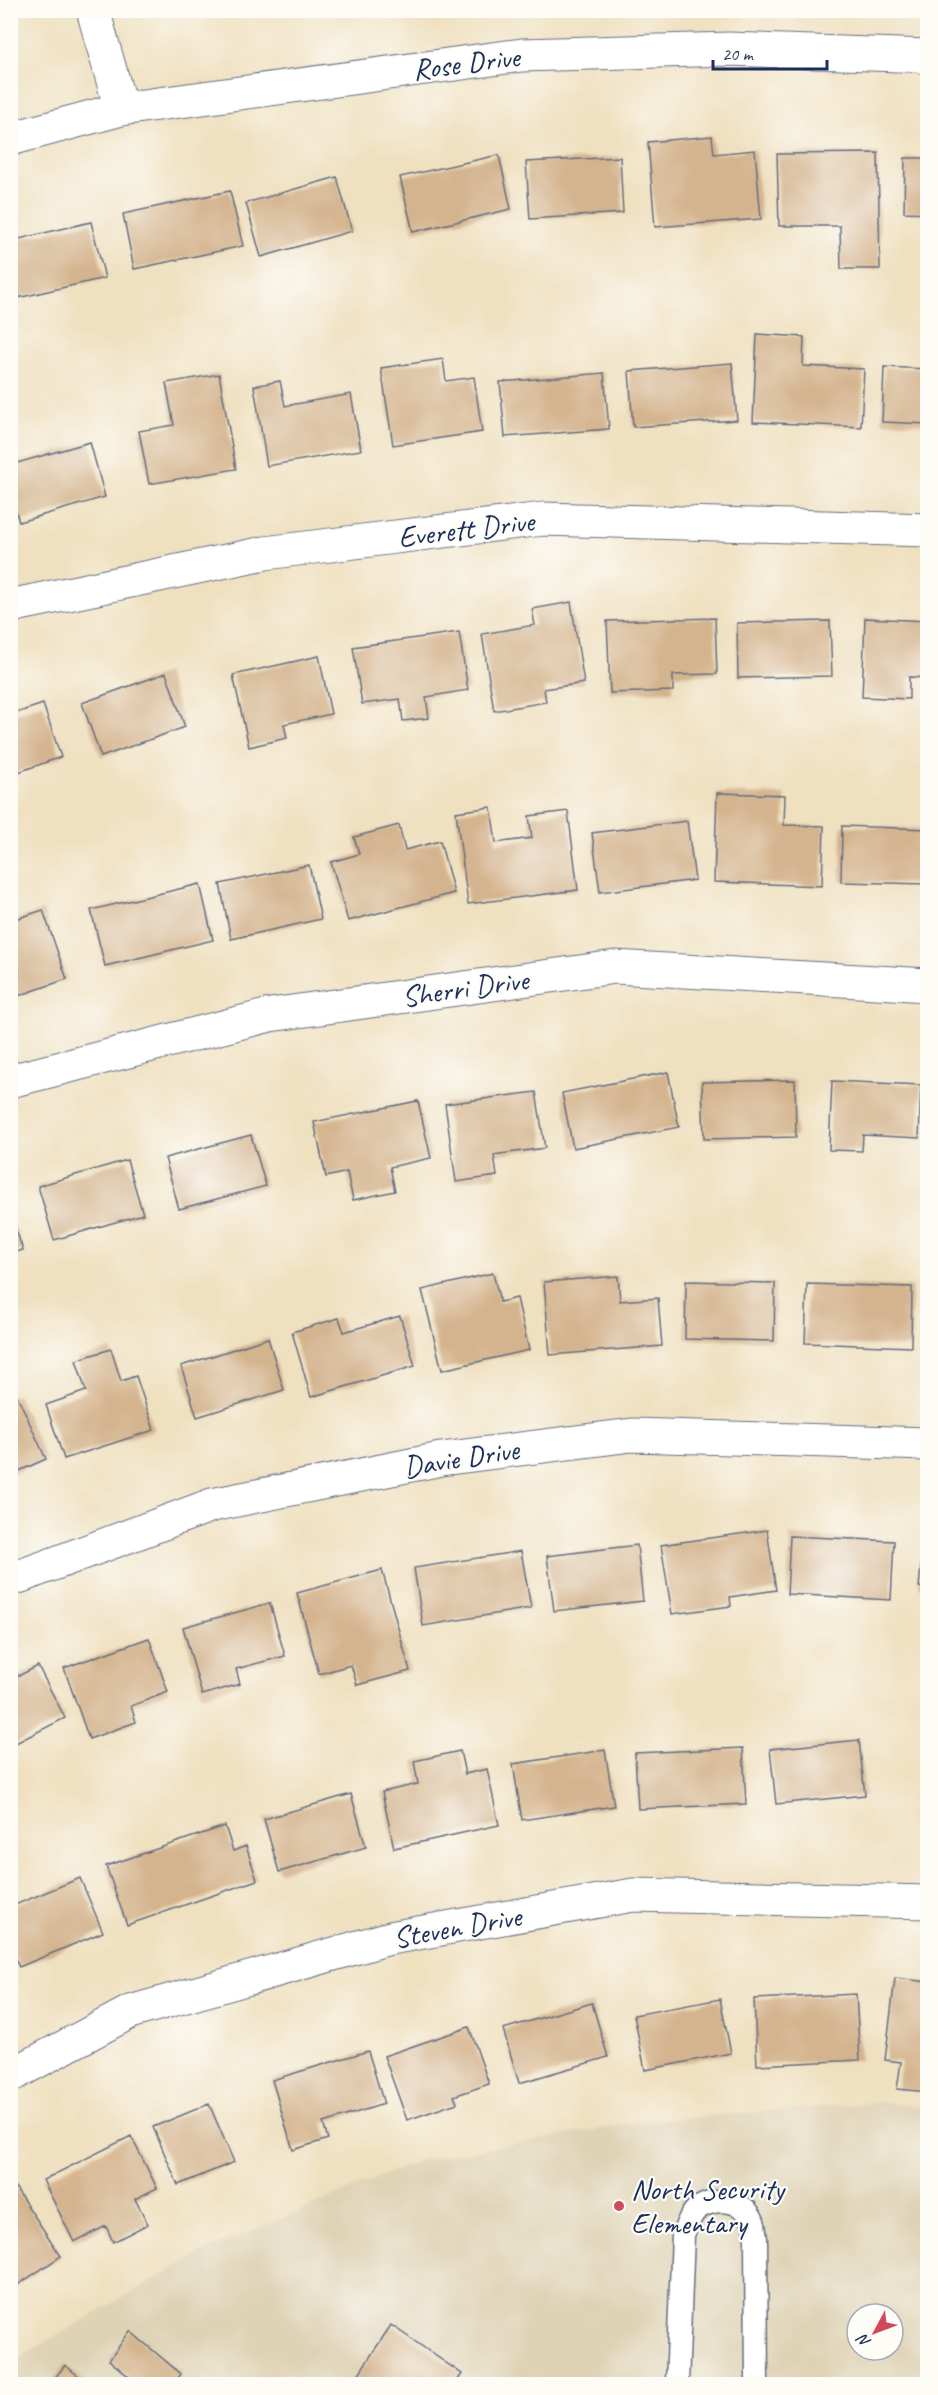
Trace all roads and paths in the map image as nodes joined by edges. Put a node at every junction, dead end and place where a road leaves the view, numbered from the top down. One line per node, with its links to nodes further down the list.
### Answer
1 (93, 10): 3 (street)
2 (927, 56): 3 (street, Rose Drive)
3 (121, 109): 4 (street, Rose Drive)
4 (10, 139)
5 (927, 530): 6 (street, Everett Drive)
6 (10, 606)
7 (927, 985): 8 (street, Sherri Drive)
8 (10, 1081)
9 (927, 1444): 10 (street, Davie Drive)
10 (10, 1580)
11 (927, 1902): 12 (street, Steven Drive)
12 (10, 2076)
13 (677, 2385): 14 (lane)
14 (757, 2385)

